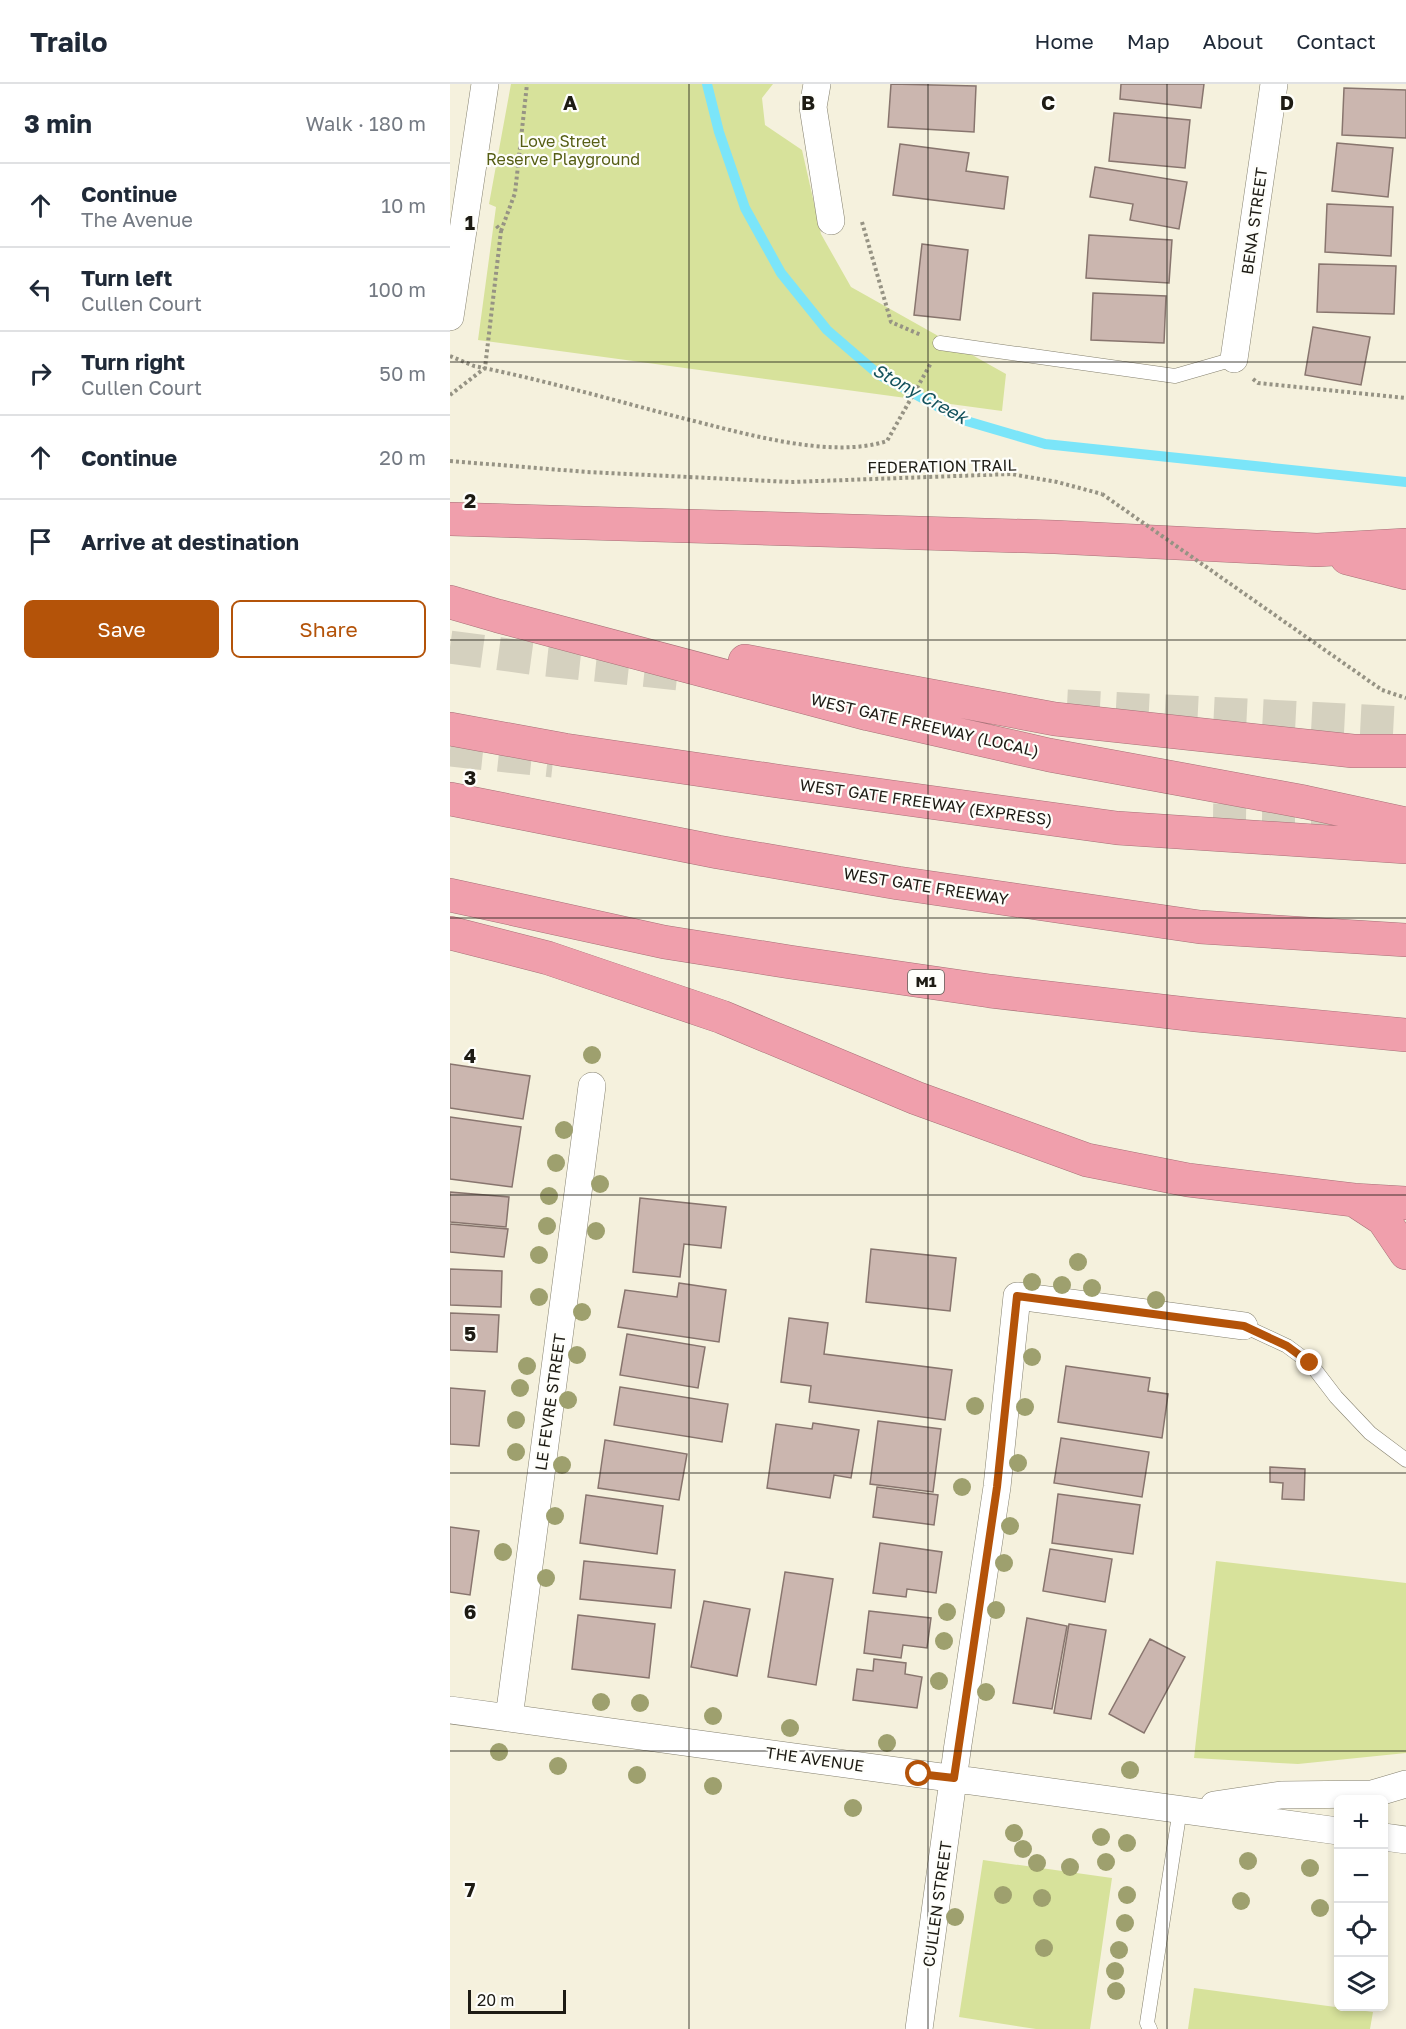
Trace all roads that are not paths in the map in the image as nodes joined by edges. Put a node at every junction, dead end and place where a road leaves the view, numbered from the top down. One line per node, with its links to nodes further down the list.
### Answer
1 (485, 84): 5 (street)
2 (817, 84): 4 (street)
3 (1274, 84): 7 (street, BENA STREET)
4 (831, 221)
5 (450, 317)
6 (939, 347): 7 (lane)
7 (1234, 359)
8 (450, 519): 10 (highway)
9 (1406, 545): 10 (highway)
10 (1317, 550): 11 (highway)
11 (1406, 573)
12 (450, 602): 13 (highway, WEST GATE FREEWAY (LOCAL))
13 (498, 616): 15 (highway); 17 (highway, WEST GATE FREEWAY (LOCAL))
14 (450, 729): 18 (highway, WEST GATE FREEWAY (EXPRESS))
15 (1406, 751)
16 (450, 799): 21 (highway, WEST GATE FREEWAY)
17 (1406, 824)
18 (1406, 847)
19 (450, 895): 22 (highway, M1)
20 (450, 933): 24 (highway)
21 (1406, 940)
22 (1406, 1035)
23 (592, 1086): 30 (street, LE FEVRE STREET)
24 (1354, 1200): 25 (highway); 26 (highway)
25 (1406, 1203)
26 (1406, 1253)
27 (1244, 1326): 28 (lane); 31 (street, CULLEN STREET)
28 (1406, 1460)
29 (450, 1710): 30 (street, THE AVENUE)
30 (509, 1718): 31 (street, THE AVENUE)
31 (954, 1778): 33 (street, THE AVENUE); 37 (street, CULLEN STREET)
32 (1406, 1784): 33 (street, THE AVENUE)
33 (1180, 1809): 34 (street, THE AVENUE); 38 (lane)
34 (1334, 1830)
35 (1388, 1838): 36 (street)
36 (1406, 1840)
37 (919, 2029)
38 (1149, 2029)

